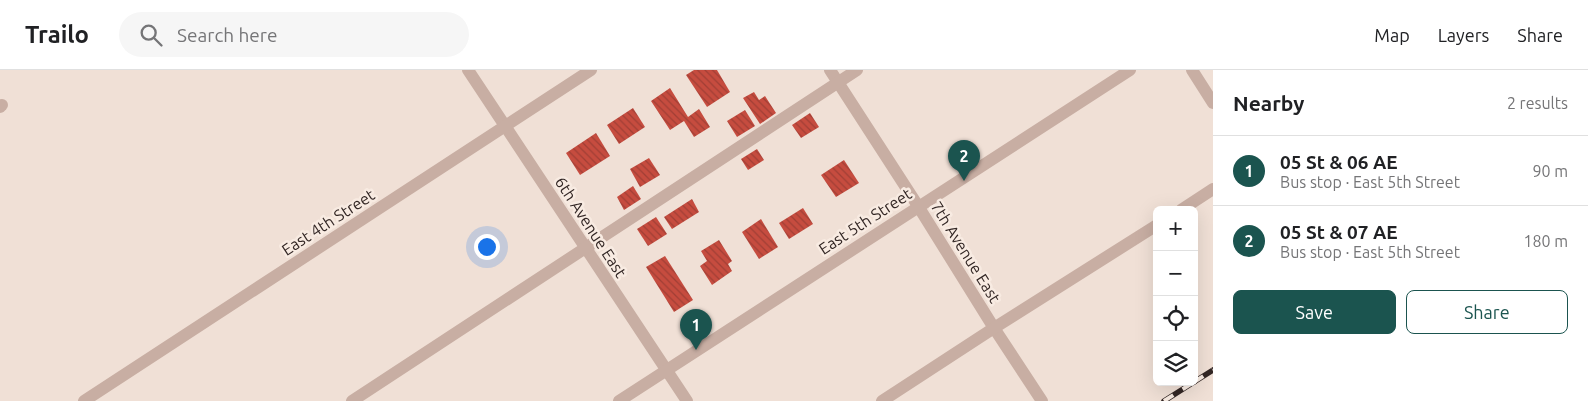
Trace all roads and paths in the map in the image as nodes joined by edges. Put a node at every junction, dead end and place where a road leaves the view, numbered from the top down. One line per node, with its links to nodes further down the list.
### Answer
1 (468, 70): 9 (street, 6th Avenue East)
2 (591, 70): 9 (street, East 4th Street)
3 (830, 70): 7 (street, 7th Avenue East)
4 (857, 70): 7 (street)
5 (1130, 70): 11 (street, East 5th Street)
6 (1192, 70): 8 (street)
7 (838, 82): 11 (street, 7th Avenue East); 14 (street)
8 (1213, 104)
9 (505, 125): 14 (street, 6th Avenue East); 17 (street, East 4th Street)
10 (1213, 189): 12 (street)
11 (918, 206): 15 (street, 7th Avenue East); 16 (street, East 5th Street)
12 (1187, 206)
13 (1153, 228): 15 (street)
14 (585, 247): 16 (street, 6th Avenue East); 18 (street)
15 (994, 328): 21 (street); 22 (street, 7th Avenue East)
16 (666, 370): 19 (street, East 5th Street); 20 (street, 6th Avenue East)
17 (84, 401)
18 (352, 401)
19 (619, 401)
20 (687, 401)
21 (882, 401)
22 (1042, 401)

